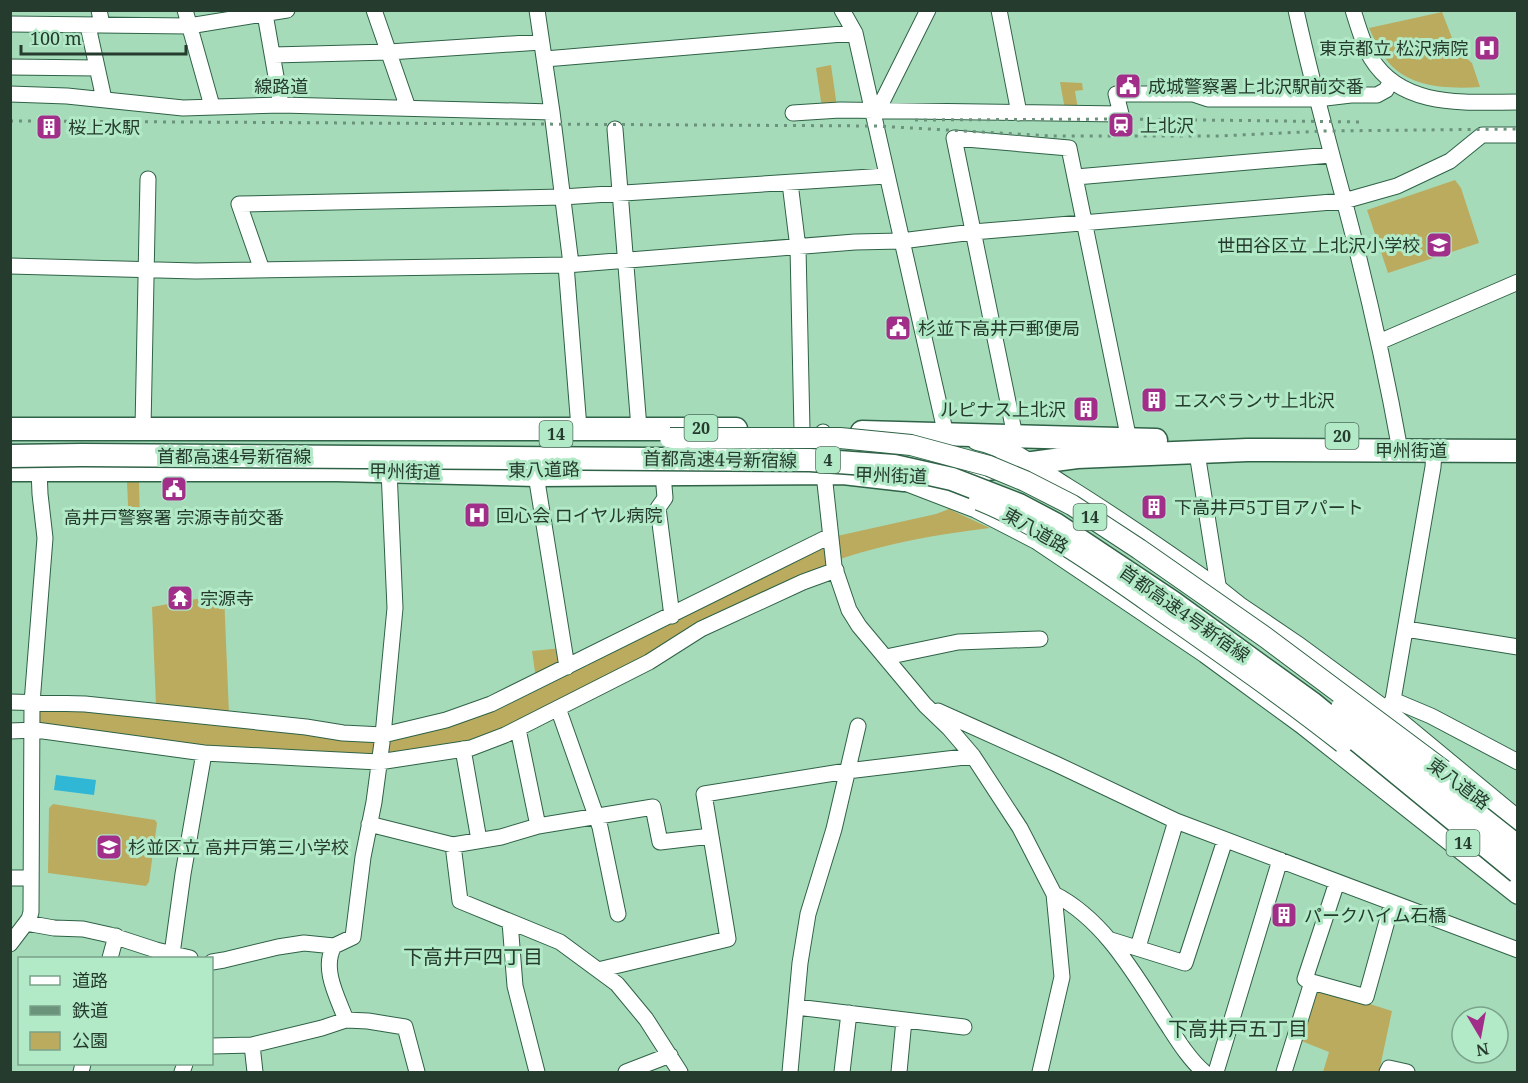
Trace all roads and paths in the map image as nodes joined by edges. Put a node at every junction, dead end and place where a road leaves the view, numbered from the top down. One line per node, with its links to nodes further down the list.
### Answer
1 (185, 10): 13 (street)
2 (287, 10): 10 (street)
3 (374, 10): 16 (street)
4 (537, 10): 15 (street)
5 (842, 10): 14 (street)
6 (928, 10): 30 (street)
7 (999, 10): 32 (street)
8 (1296, 10): 24 (street)
9 (1353, 10): 21 (street)
10 (265, 14): 13 (street); 17 (street)
11 (96, 20): 12 (street); 13 (street); 20 (street)
12 (10, 24)
13 (189, 26): 27 (street)
14 (855, 33): 18 (street); 30 (street)
15 (541, 42): 16 (street); 18 (street)
16 (388, 52): 17 (street); 28 (street)
17 (273, 55): 26 (street)
18 (544, 59): 29 (street)
19 (10, 67): 20 (street)
20 (97, 68): 23 (street)
21 (1391, 81): 24 (street); 25 (street)
22 (10, 94): 23 (street, 線路道)
23 (104, 99): 27 (street, 線路道)
24 (1317, 99): 32 (street); 35 (street)
25 (1518, 102)
26 (281, 105): 27 (street, 線路道); 28 (street, 線路道)
27 (212, 106)
28 (408, 108): 29 (street, 線路道)
29 (552, 112): 41 (street)
30 (873, 112): 31 (street); 32 (street); 36 (street)
31 (793, 113)
32 (1019, 113)
33 (615, 129): 40 (street)
34 (1518, 135): 42 (street)
35 (1331, 155): 37 (street); 42 (street)
36 (886, 176): 39 (street); 45 (street)
37 (1076, 177): 43 (street); 44 (street)
38 (148, 179): 50 (street)
39 (790, 183): 40 (street); 46 (street)
40 (619, 194): 41 (street); 47 (street)
41 (562, 197): 48 (street); 51 (street)
42 (1344, 201): 43 (street); 53 (street)
43 (1085, 224): 44 (street); 63 (street)
44 (973, 232): 45 (street); 61 (street)
45 (901, 241): 46 (street); 60 (street)
46 (798, 248): 47 (street); 59 (street)
47 (625, 260): 48 (street); 56 (street)
48 (568, 264): 51 (street); 55 (street)
49 (10, 266): 50 (street)
50 (145, 270): 51 (street); 54 (street)
51 (262, 270)
52 (1518, 282): 53 (street)
53 (1379, 342): 65 (street)
54 (143, 428): 57 (highway, 甲州街道 / 20); 58 (highway, 甲州街道 / 20)
55 (579, 428): 56 (highway, 甲州街道 / 20); 58 (highway, 甲州街道 / 20)
56 (639, 428): 59 (highway, 甲州街道 / 20)
57 (10, 429)
58 (443, 429): 113 (main road, 東八道路 / 14, bridge)
59 (812, 431): 60 (highway, 甲州街道 / 20); 77 (street)
60 (953, 436): 61 (highway, 甲州街道 / 20); 71 (main road, 14)
61 (1015, 436): 63 (highway, 甲州街道 / 20)
62 (1518, 438): 65 (highway, 甲州街道 / 20)
63 (1129, 440): 65 (highway, 甲州街道 / 20)
64 (10, 443): 118 (highway, 首都高速4号新宿線 / 4, bridge)
65 (1399, 443): 66 (highway, 甲州街道 / 20); 68 (highway, 甲州街道 / 20)
66 (1434, 450): 67 (highway, 甲州街道 / 20); 86 (street)
67 (1518, 451)
68 (1197, 453): 70 (highway, 甲州街道 / 20); 83 (street)
69 (10, 456): 120 (highway, 首都高速4号新宿線 / 4, bridge)
70 (1077, 457): 71 (highway, 甲州街道 / 20); 80 (main road)
71 (1026, 463): 79 (highway, 甲州街道 / 20); 80 (main road, 14)
72 (39, 469): 73 (highway, 甲州街道 / 20); 74 (highway, 甲州街道 / 20); 93 (street)
73 (10, 470)
74 (389, 470): 76 (highway, 甲州街道 / 20); 101 (street)
75 (667, 470): 76 (main road, 東八道路 / 14); 77 (highway, 甲州街道 / 20); 78 (highway, 甲州街道 / 20); 85 (street); 124 (main road, 東八道路 / 14, bridge)
76 (445, 472): 78 (highway, 甲州街道 / 20)
77 (825, 474): 79 (highway, 甲州街道 / 20); 81 (street)
78 (536, 475): 91 (street)
79 (904, 480): 89 (main road, 14)
80 (1066, 488): 83 (main road, 14)
81 (830, 536): 82 (street); 85 (street)
82 (836, 570): 90 (street); 96 (street)
83 (1220, 591): 84 (main road, 14)
84 (1239, 608): 89 (main road); 95 (main road, 14)
85 (672, 616): 91 (street)
86 (1406, 629): 88 (street); 95 (street)
87 (1040, 639): 90 (street)
88 (1518, 647)
89 (1206, 653): 124 (main road, 14)
90 (886, 657): 94 (street)
91 (567, 667): 101 (street)
92 (10, 702): 93 (street)
93 (32, 702): 99 (street); 101 (street)
94 (925, 705): 104 (street); 109 (street)
95 (1389, 705): 106 (street); 110 (main road, 14)
96 (558, 708): 98 (street); 108 (street)
97 (858, 726): 107 (street)
98 (518, 729): 102 (street); 112 (street)
99 (31, 730): 100 (street); 103 (street); 122 (street)
100 (10, 731)
101 (383, 735): 105 (street)
102 (463, 749): 105 (street); 115 (street)
103 (204, 753): 105 (street); 136 (street)
104 (972, 756): 107 (street); 125 (street)
105 (379, 762): 111 (street)
106 (1518, 762)
107 (847, 771): 114 (street); 142 (street)
108 (597, 816): 112 (street); 114 (street); 127 (street)
109 (1176, 820): 116 (street); 134 (street)
110 (1518, 822)
111 (369, 824): 117 (street); 133 (street)
112 (538, 826): 115 (street)
113 (1518, 827)
114 (711, 836): 140 (street)
115 (479, 840): 117 (street)
116 (1225, 840): 119 (street); 134 (street)
117 (453, 845): 128 (street)
118 (1518, 847)
119 (1281, 861): 123 (street); 160 (street)
120 (1518, 872)
121 (10, 878): 122 (street)
122 (31, 878): 129 (street)
123 (1337, 882): 126 (street); 141 (street)
124 (1518, 893)
125 (1054, 894): 131 (street); 158 (street)
126 (1392, 903): 135 (street); 141 (street)
127 (618, 914)
128 (510, 922): 140 (street); 152 (street)
129 (26, 923): 130 (street); 132 (street)
130 (116, 936): 136 (street); 137 (street)
131 (1111, 940): 134 (street); 159 (street)
132 (10, 944)
133 (334, 946): 139 (street); 144 (street)
134 (1138, 947)
135 (1518, 950)
136 (172, 954): 138 (street)
137 (110, 957)
138 (186, 957)
139 (213, 962)
140 (598, 970): 149 (street)
141 (1312, 982): 161 (street)
142 (796, 1007): 143 (street); 155 (street)
143 (849, 1014): 145 (street); 156 (street)
144 (346, 1020): 147 (street); 151 (street)
145 (904, 1020): 146 (street); 157 (street)
146 (964, 1027)
147 (252, 1045): 148 (street); 150 (street)
148 (213, 1046)
149 (670, 1055): 153 (street); 154 (street)
150 (255, 1072)
151 (417, 1072)
152 (537, 1072)
153 (626, 1072)
154 (680, 1072)
155 (790, 1072)
156 (842, 1072)
157 (899, 1072)
158 (1040, 1072)
159 (1204, 1072)
160 (1216, 1072)
161 (1284, 1072)
162 (1387, 1072): 163 (street)
163 (1407, 1072)

